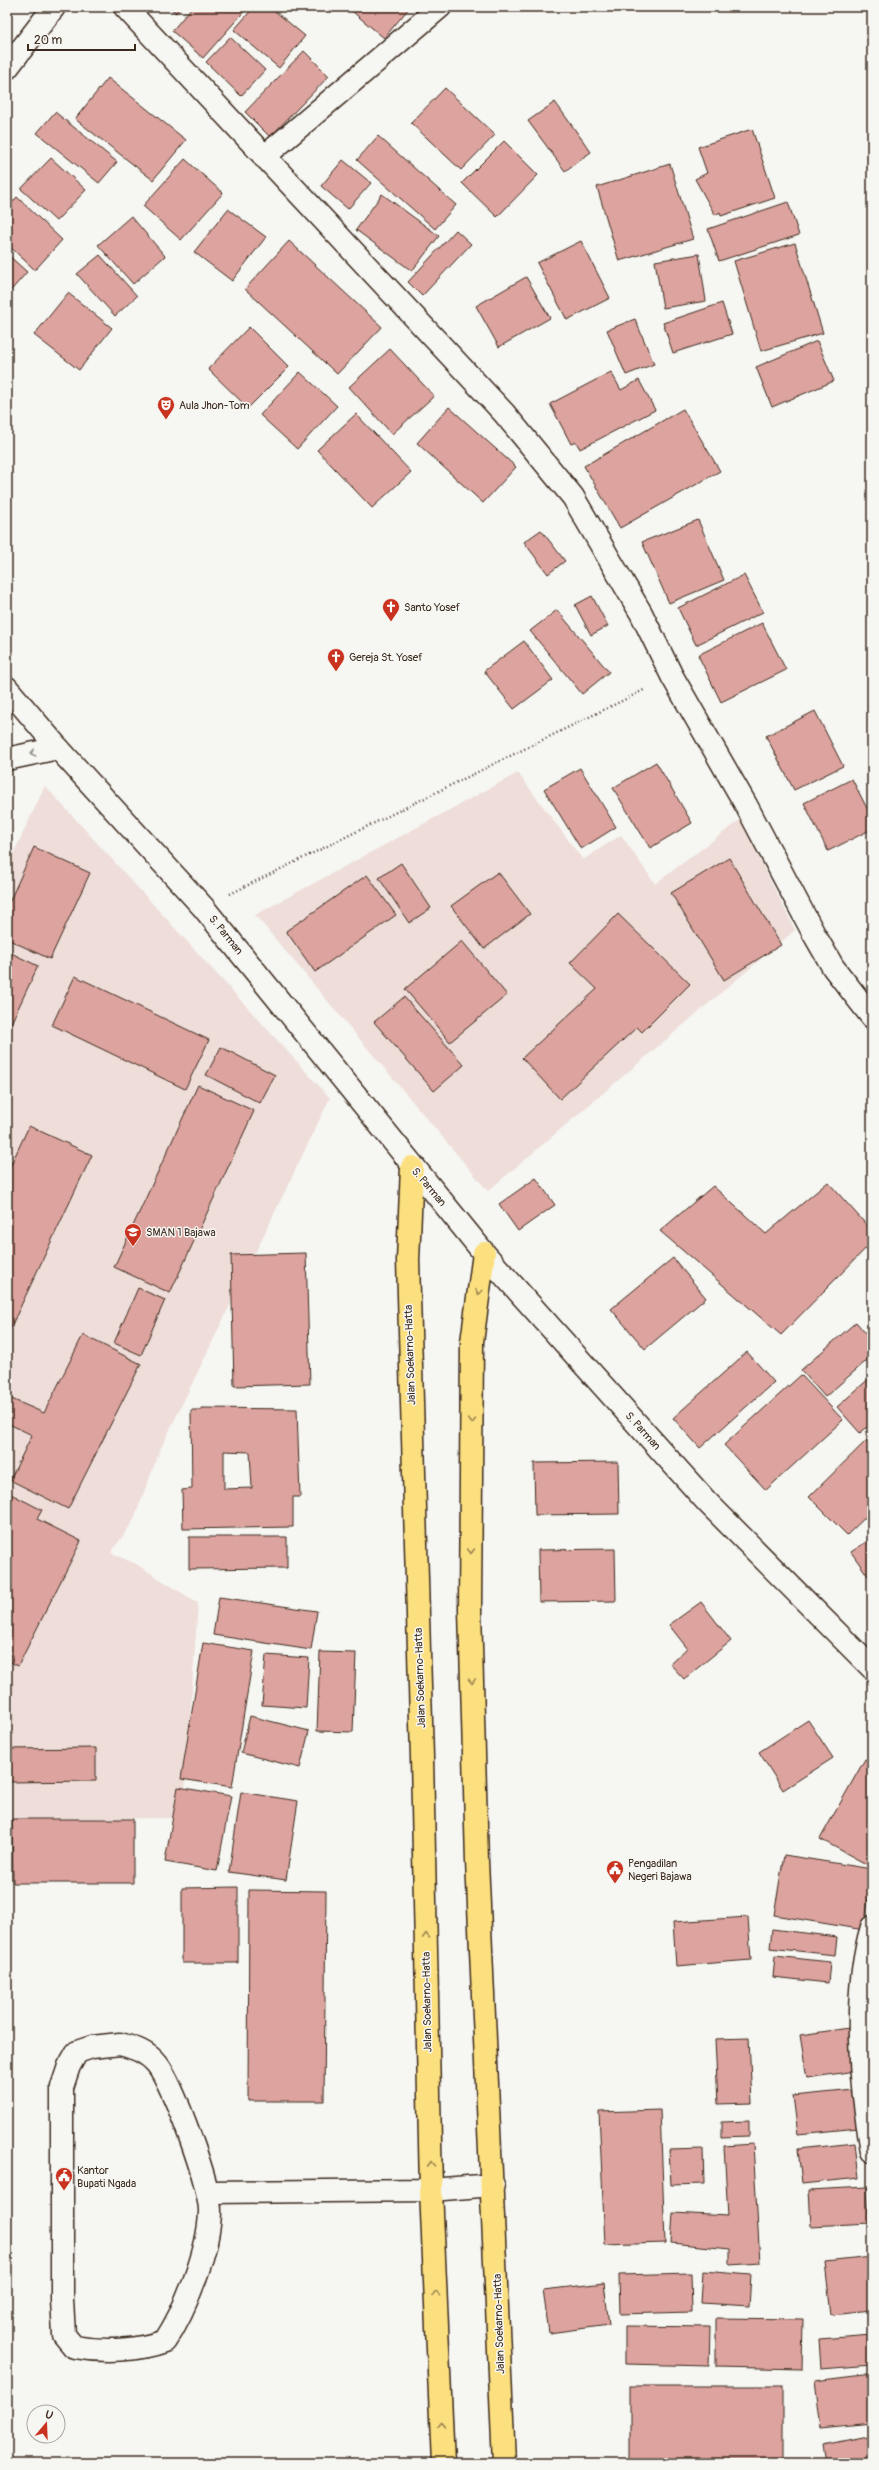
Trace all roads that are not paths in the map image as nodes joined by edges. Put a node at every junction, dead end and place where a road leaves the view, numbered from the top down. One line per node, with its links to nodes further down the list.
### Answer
1 (54, 7): 4 (street)
2 (125, 7): 5 (street)
3 (440, 7): 5 (street)
4 (7, 68)
5 (264, 157): 9 (street)
6 (7, 688): 7 (street, S. Parman)
7 (58, 748): 8 (street, one-way to 8); 10 (street, S. Parman)
8 (7, 759)
9 (872, 1017)
10 (412, 1167): 11 (street, S. Parman); 16 (highway, Jalan Soekarno-Hatta, one-way to 10)
11 (484, 1253): 12 (street, S. Parman); 15 (highway, Jalan Soekarno-Hatta, one-way to 15)
12 (872, 1668)
13 (872, 1927): 14 (street)
14 (872, 2152)
15 (493, 2185): 16 (street); 19 (highway, Jalan Soekarno-Hatta)
16 (431, 2190): 17 (street); 18 (highway, Jalan Soekarno-Hatta, one-way to 16)
17 (208, 2192): 17 (street)
18 (443, 2463)
19 (504, 2463)

